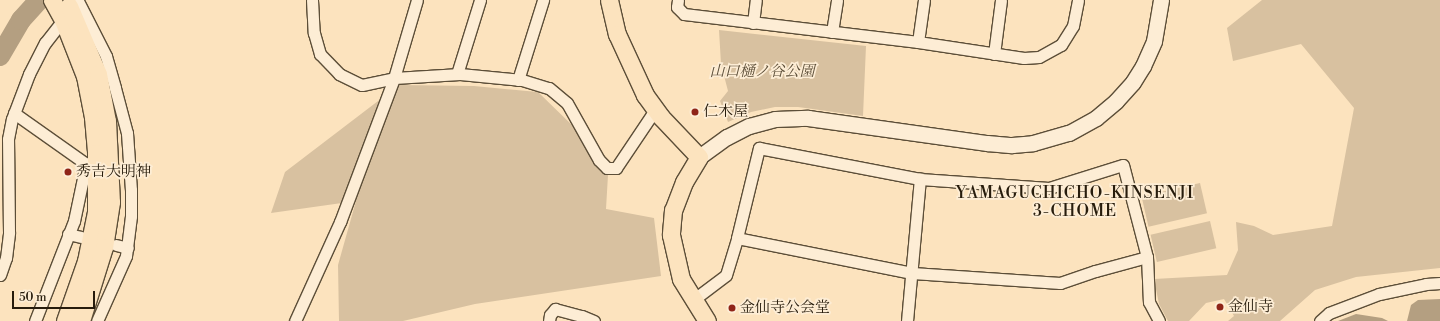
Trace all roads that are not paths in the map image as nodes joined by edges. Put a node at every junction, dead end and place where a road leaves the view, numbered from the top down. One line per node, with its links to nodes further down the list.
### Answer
1 (52, 0): 14 (main road)
2 (312, 0): 20 (street)
3 (418, 0): 20 (street)
4 (480, 0): 19 (street)
5 (543, 0): 21 (street)
6 (610, 0): 22 (main road)
7 (678, 0): 15 (street)
8 (756, 0): 15 (street)
9 (836, 0): 16 (street)
10 (924, 0): 17 (street)
11 (1001, 0): 18 (street)
12 (1078, 0): 18 (street)
13 (1161, 0): 24 (street)
14 (70, 7): 23 (street); 25 (main road); 31 (street)
15 (753, 22): 16 (street)
16 (832, 32): 17 (street)
17 (918, 42): 18 (street)
18 (994, 54)
19 (457, 74): 20 (street); 21 (street)
20 (394, 78): 42 (street)
21 (518, 80): 22 (street)
22 (655, 110): 24 (main road)
23 (14, 113): 25 (street); 34 (street)
24 (699, 157): 36 (main road)
25 (97, 161): 27 (street); 39 (main road); 40 (main road)
26 (920, 178): 29 (street); 32 (street); 33 (street)
27 (68, 234): 28 (street); 38 (street)
28 (81, 237)
29 (737, 238): 33 (street); 36 (street)
30 (116, 245): 31 (street)
31 (128, 248): 41 (street)
32 (1147, 257): 33 (street); 46 (street)
33 (912, 273): 45 (street)
34 (0, 275)
35 (1440, 283): 47 (street)
36 (693, 300): 44 (main road)
37 (549, 319): 43 (street)
38 (35, 321)
39 (65, 321)
40 (81, 321)
41 (97, 321)
42 (295, 321)
43 (594, 321)
44 (706, 321)
45 (907, 321)
46 (1159, 321)
47 (1320, 321)

